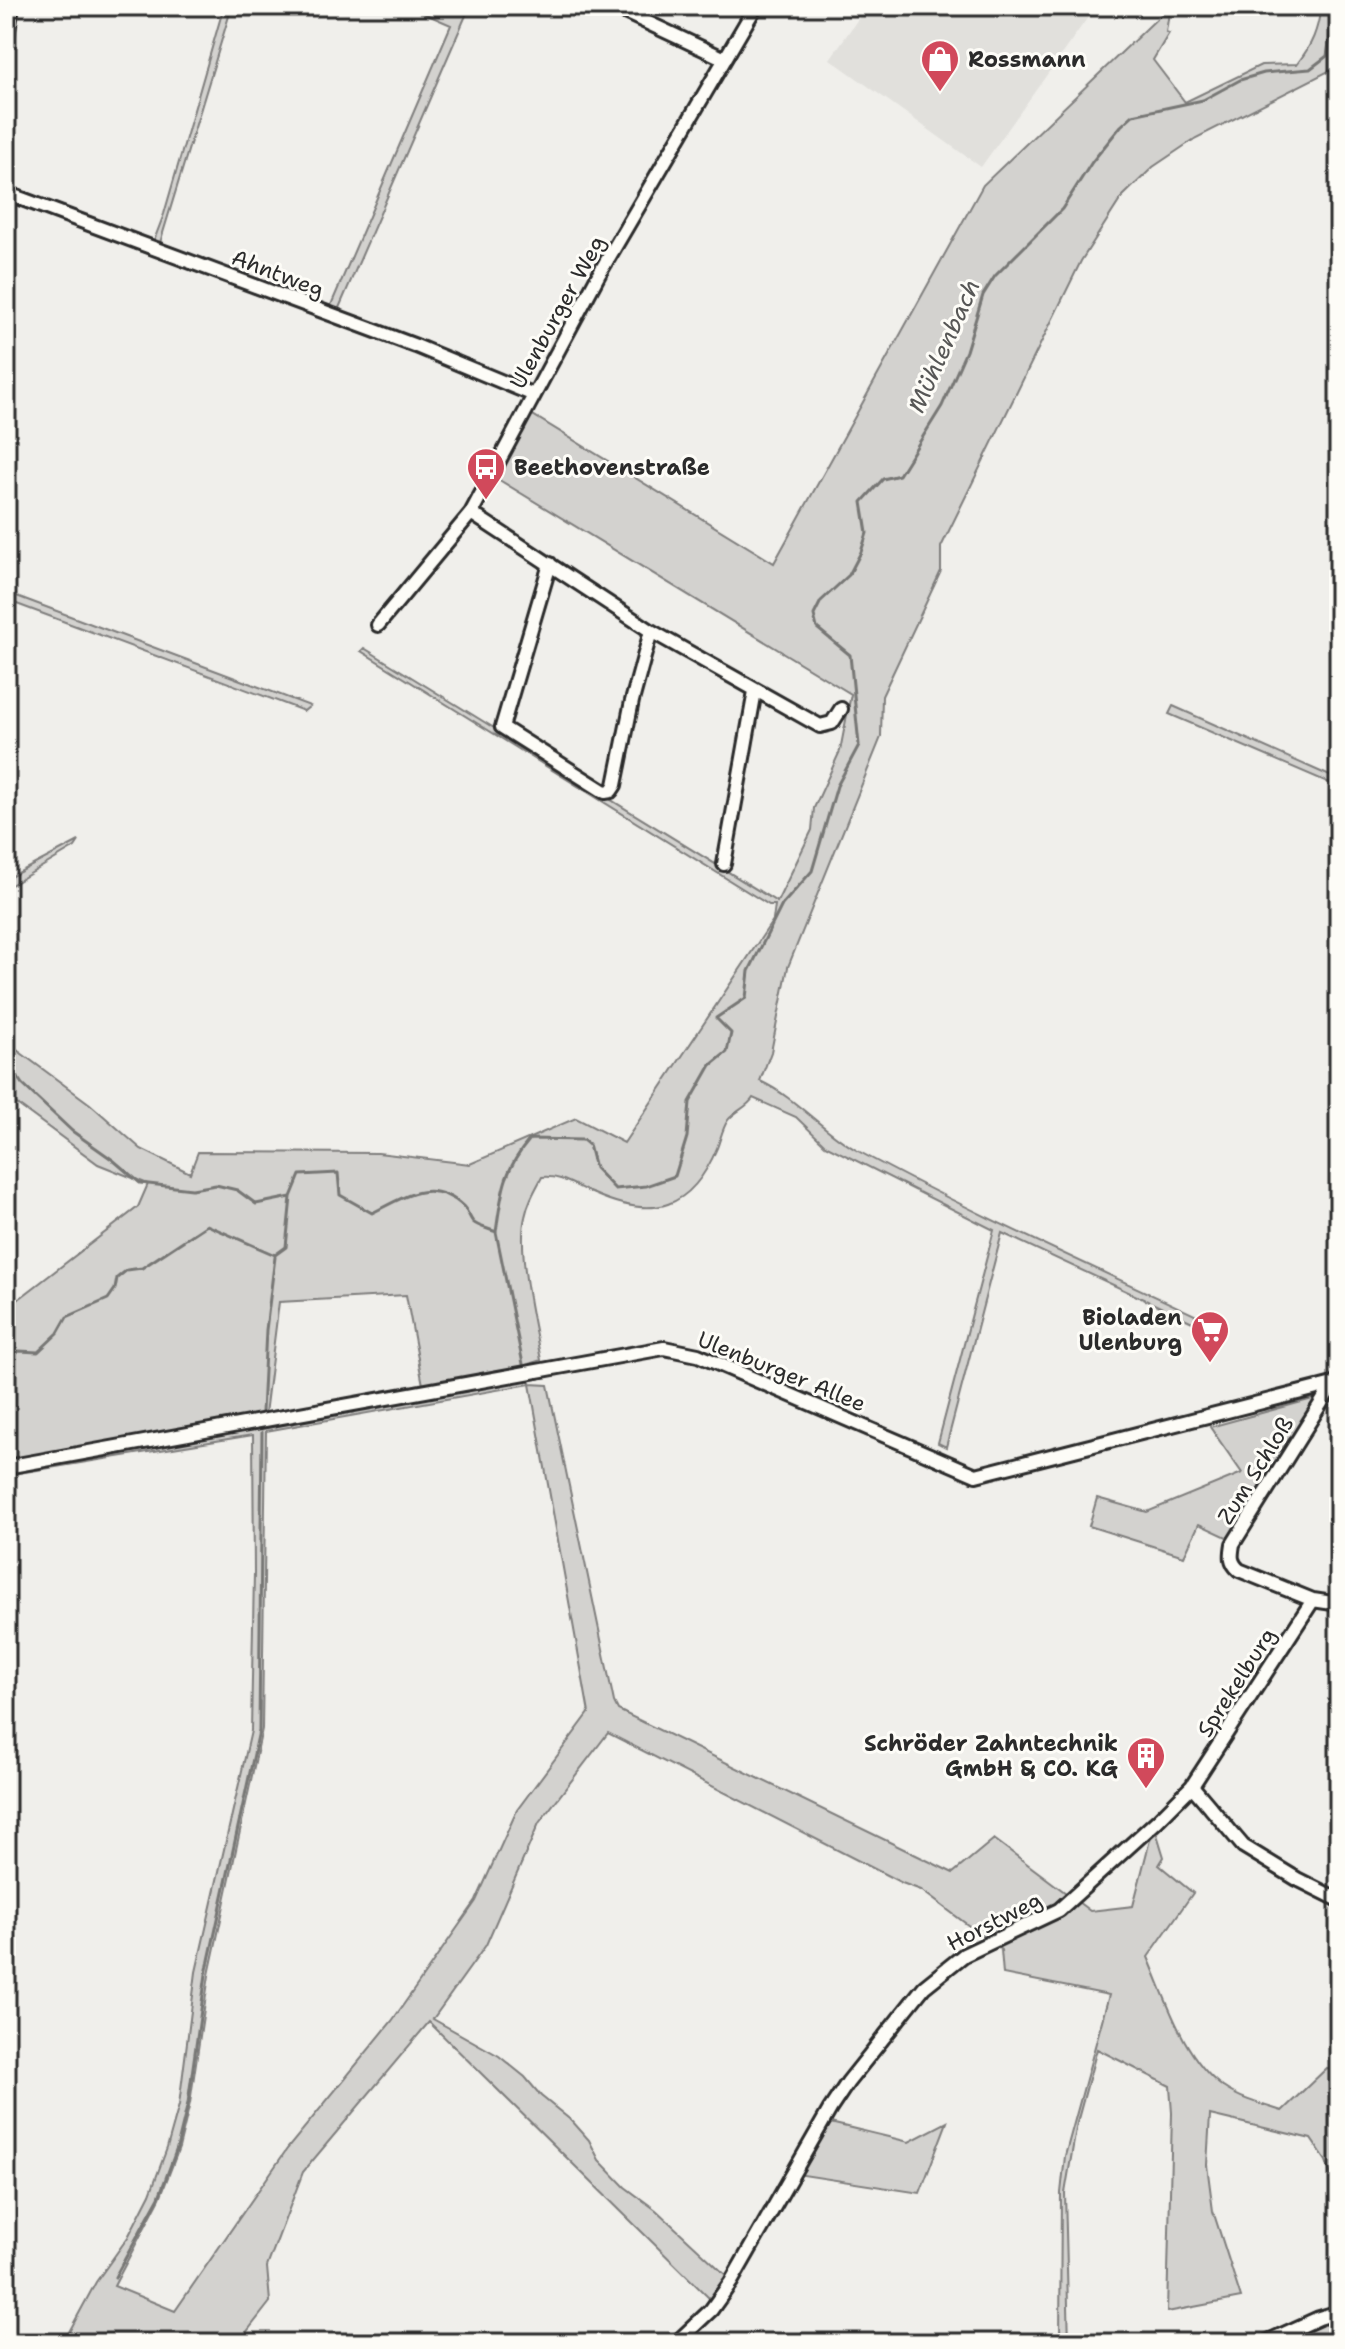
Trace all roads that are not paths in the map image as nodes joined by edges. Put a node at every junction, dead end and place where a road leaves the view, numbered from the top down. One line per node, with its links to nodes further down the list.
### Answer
1 (12, 6): 4 (street)
2 (612, 6): 5 (street)
3 (756, 6): 5 (street, Ulenburger Weg)
4 (6, 42)
5 (725, 59): 7 (street, Ulenburger Weg)
6 (6, 193): 7 (street, Ahntweg)
7 (534, 395): 8 (street, Ulenburger Weg)
8 (471, 513): 9 (street); 10 (street, Ulenburger Weg)
9 (550, 564): 11 (street); 11 (street)
10 (378, 625)
11 (651, 631): 12 (street)
12 (755, 691): 13 (street); 14 (street)
13 (841, 709)
14 (724, 864)
15 (1336, 1382): 16 (street, Ulenburger Allee); 17 (street, Zum Schloß)
16 (6, 1467)
17 (1313, 1600): 18 (street, Zum Schloß); 19 (street, Sprekelburg)
18 (1339, 1604)
19 (1192, 1786): 20 (street); 22 (street, Horstweg)
20 (1339, 1900)
21 (1339, 2312): 23 (street)
22 (676, 2343)
23 (1264, 2343)

